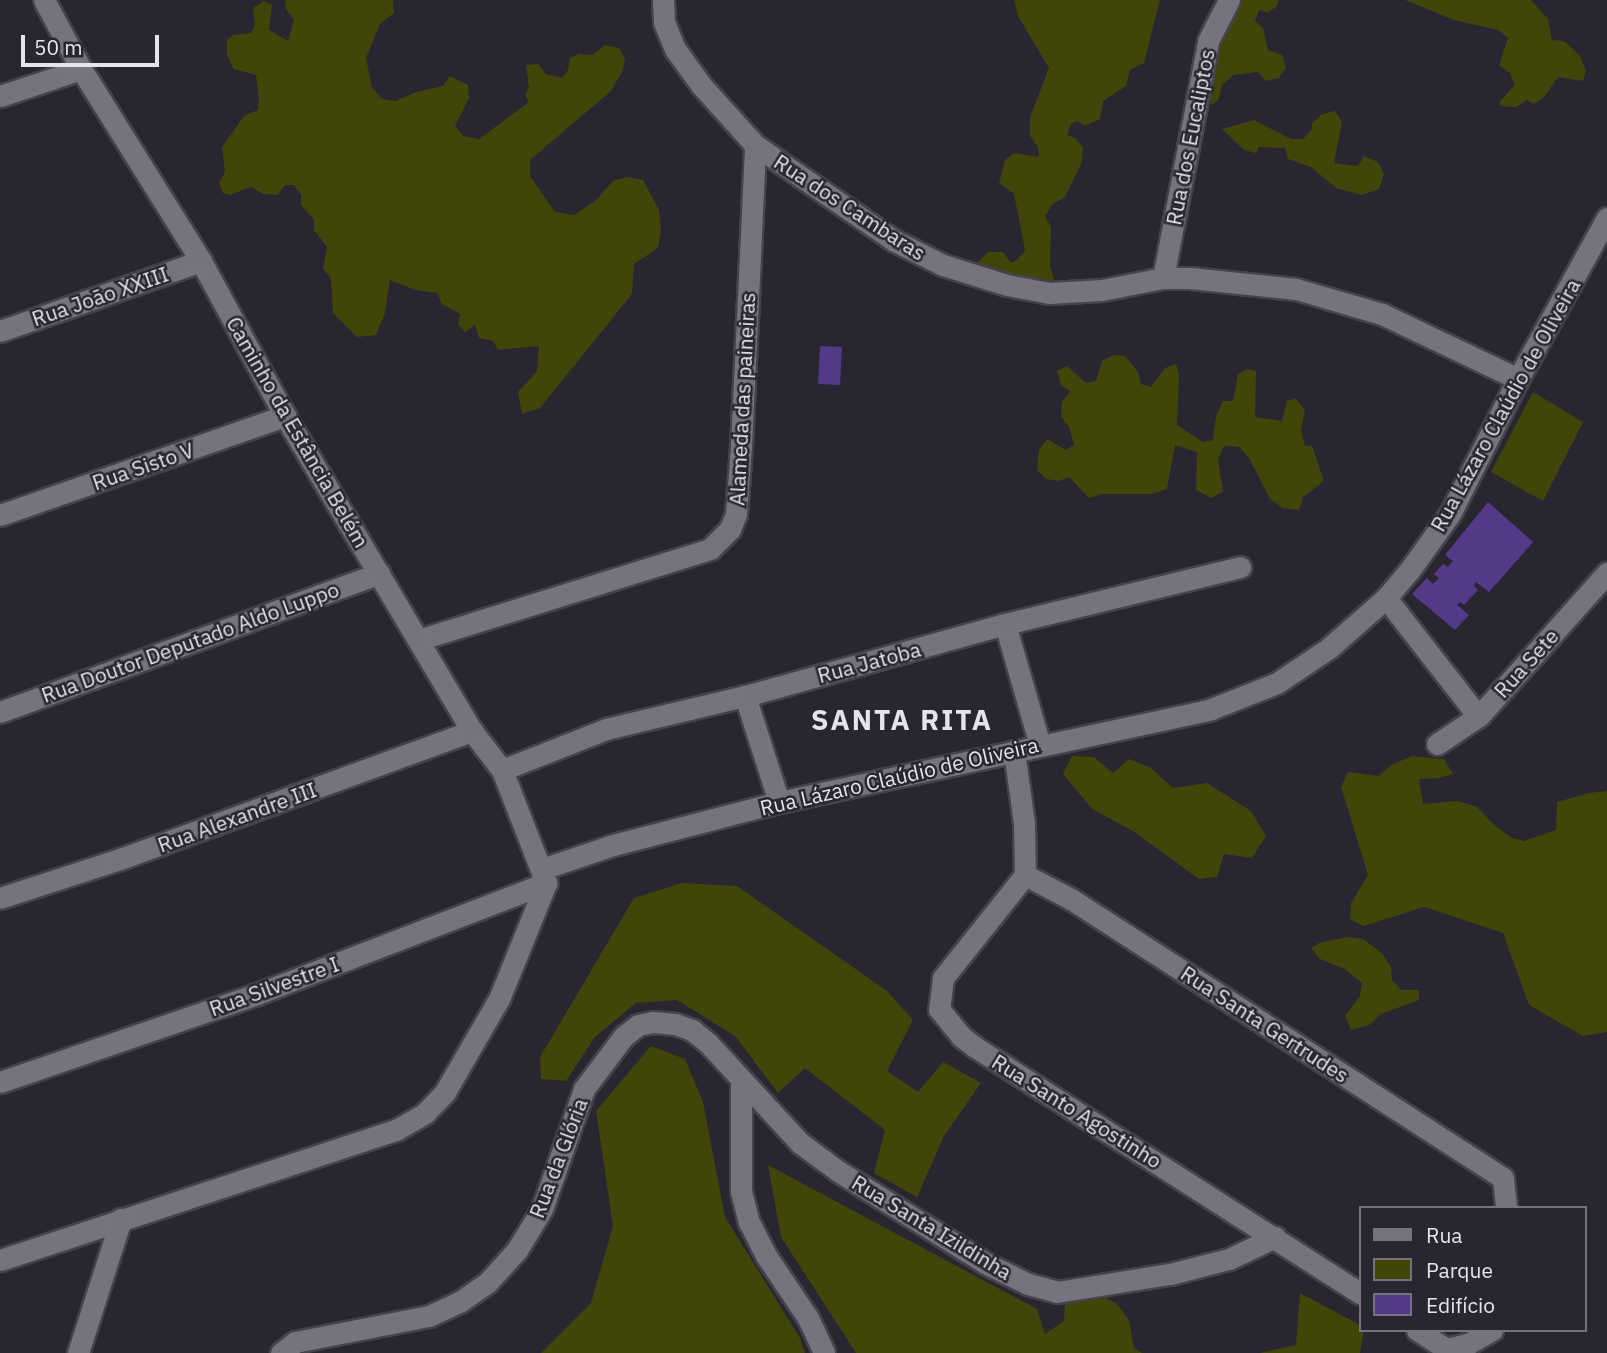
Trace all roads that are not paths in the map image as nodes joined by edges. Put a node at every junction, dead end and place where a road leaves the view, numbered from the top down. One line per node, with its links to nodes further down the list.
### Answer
1 (44, 0): 4 (street, Caminho da Estância Belém)
2 (663, 0): 6 (street, Rua dos Cambaras)
3 (1229, 0): 9 (street, Rua dos Eucaliptos)
4 (81, 69): 5 (street); 8 (street, Caminho da Estância Belém)
5 (0, 96)
6 (755, 145): 9 (street, Rua dos Cambaras); 19 (street, Alameda das paineiras)
7 (1607, 218): 11 (street, Rua Lázaro Claúdio de Oliveira)
8 (201, 261): 10 (street, Rua João XXIII); 12 (street, Caminho da Estância Belém)
9 (1163, 278): 11 (street, Rua dos Cambaras)
10 (0, 331)
11 (1518, 379): 17 (street, Rua Lázaro Claúdio de Oliveira)
12 (285, 416): 13 (street, Rua Sisto V); 15 (street, Caminho da Estância Belém)
13 (0, 515)
14 (1240, 567): 18 (street, Rua Jatoba)
15 (379, 573): 19 (street, Caminho da Estância Belém); 21 (street, Rua Doutor Deputado Aldo Luppo)
16 (1606, 575): 22 (street, Rua Sete)
17 (1386, 598): 22 (street); 25 (street, Rua Lázaro Claúdio de Oliveira)
18 (1005, 624): 20 (street, Rua Jatoba); 25 (street)
19 (418, 640): 23 (street, Caminho da Estância Belém)
20 (745, 696): 27 (street, Rua Jatoba); 28 (street)
21 (0, 712)
22 (1478, 716): 24 (street, Rua Sete)
23 (472, 731): 27 (street, Caminho da Estância Belém); 31 (street, Rua Alexandre III)
24 (1437, 744)
25 (1040, 745): 26 (street, Rua Lázaro Claúdio de Oliveira)
26 (1014, 751): 28 (street, Rua Lázaro Claúdio de Oliveira); 29 (street)
27 (502, 770): 30 (street, Caminho da Estância Belém)
28 (779, 802): 30 (street, Rua Lázaro Claúdio de Oliveira)
29 (1025, 875): 34 (street, Rua Santa Gertrudes); 36 (street, Rua Santo Agostinho)
30 (544, 876): 33 (street, Rua Silvestre I); 35 (street)
31 (0, 898)
32 (741, 1079): 36 (street, Rua Santa Izildinha); 42 (street, Rua da Glória); 43 (street)
33 (0, 1082)
34 (1506, 1206)
35 (121, 1219): 37 (street); 41 (street)
36 (1275, 1237): 38 (street, Rua Santo Agostinho)
37 (0, 1260)
38 (1358, 1292)
39 (1420, 1332): 40 (street)
40 (1489, 1332)
41 (78, 1353)
42 (281, 1353)
43 (824, 1353)

